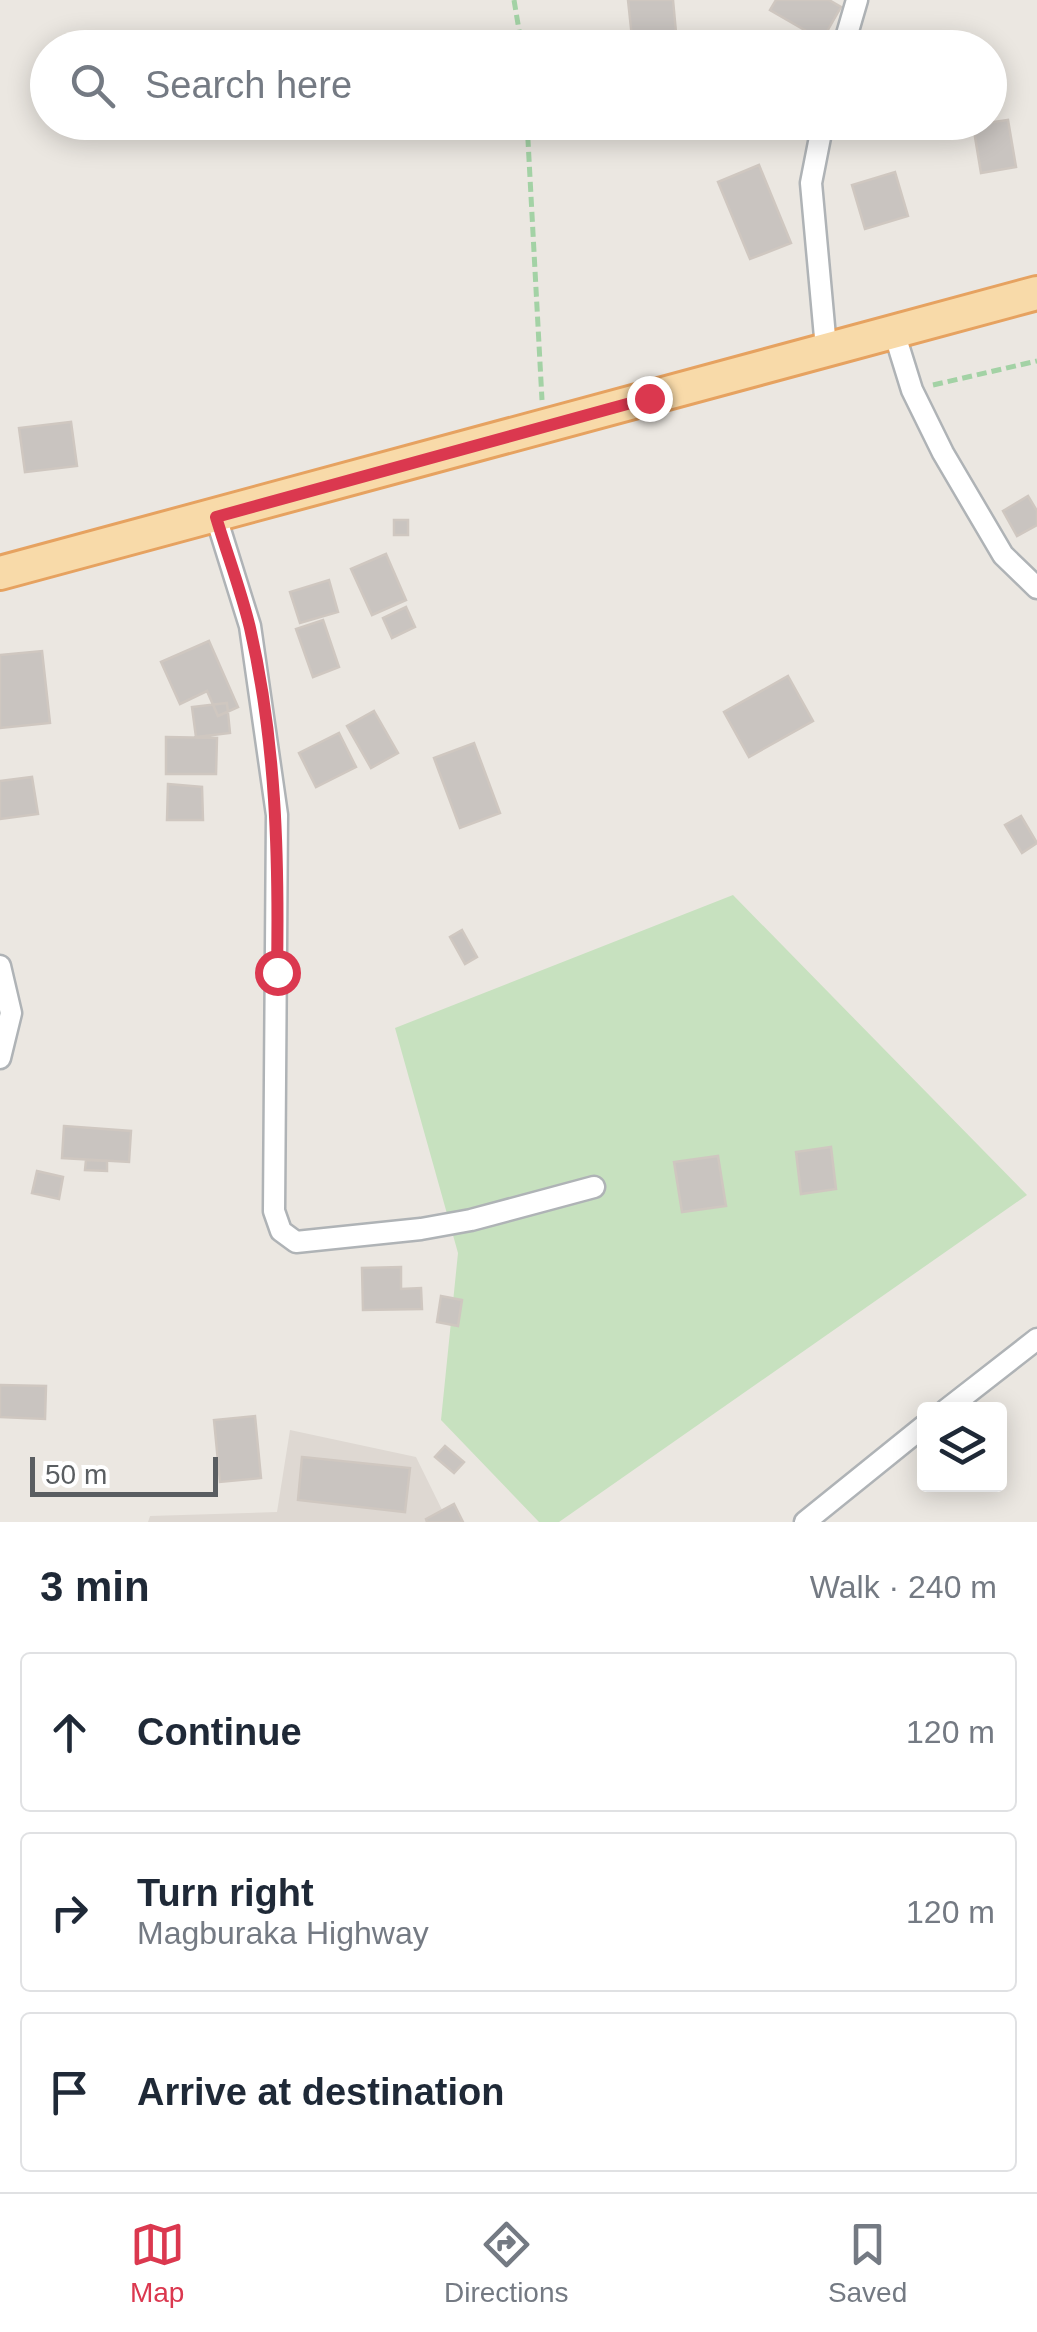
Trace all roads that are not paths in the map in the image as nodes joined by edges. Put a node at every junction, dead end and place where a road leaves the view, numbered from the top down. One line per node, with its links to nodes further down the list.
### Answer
1 (857, 0): 2 (street)
2 (848, 30)
3 (819, 140): 6 (street)
4 (1037, 292): 5 (main road)
5 (894, 332): 6 (main road); 9 (street)
6 (826, 348): 7 (main road)
7 (216, 517): 8 (main road); 12 (street)
8 (0, 573)
9 (1037, 588)
10 (0, 966): 11 (street)
11 (0, 1058)
12 (594, 1186)
13 (1037, 1340): 14 (street)
14 (956, 1402)
15 (917, 1432): 16 (street)
16 (805, 1522)

